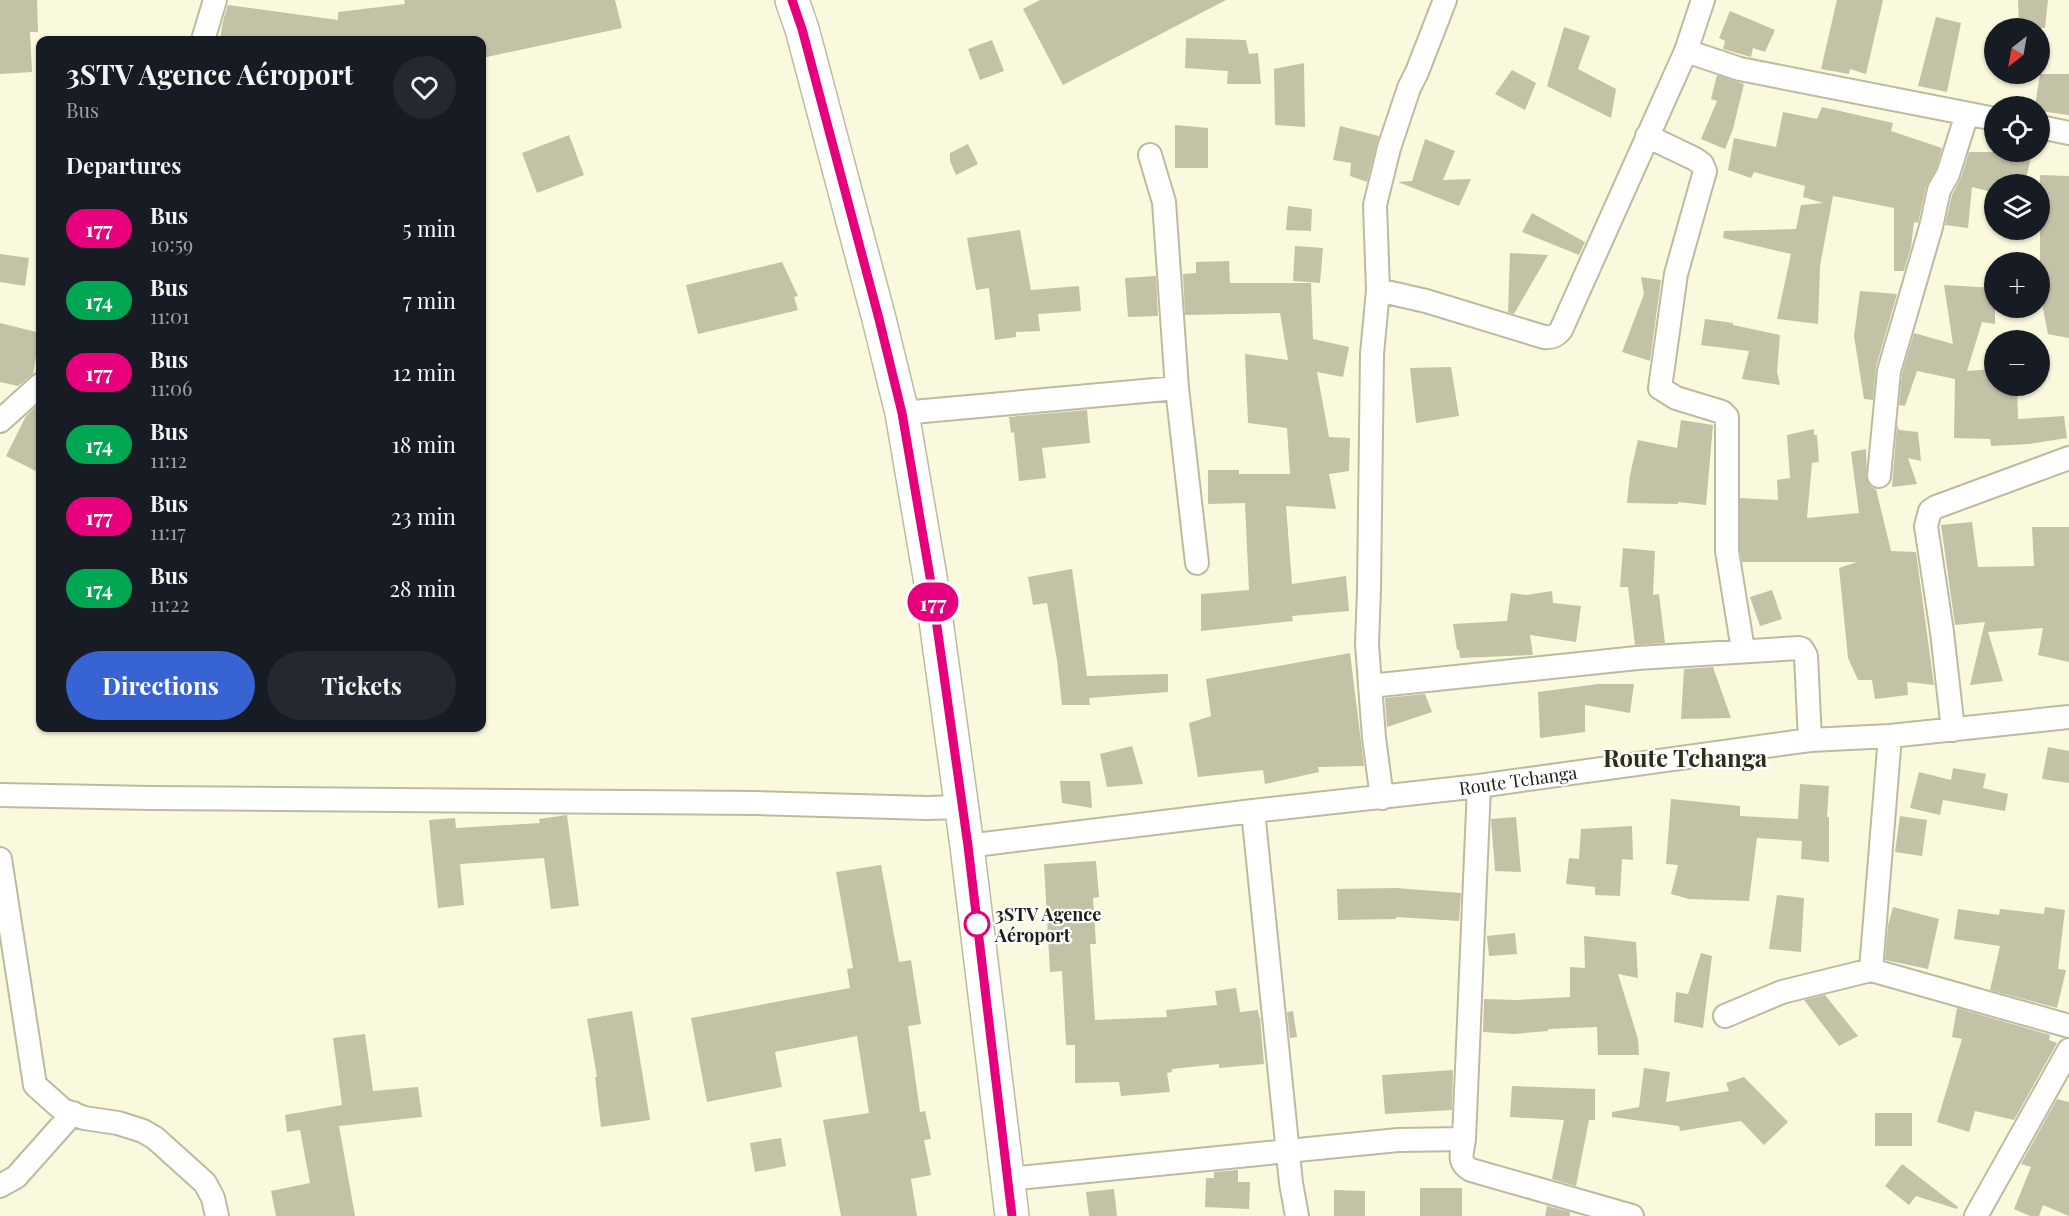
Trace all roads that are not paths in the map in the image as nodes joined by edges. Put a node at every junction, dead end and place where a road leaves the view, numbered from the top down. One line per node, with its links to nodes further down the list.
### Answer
1 (215, 0): 5 (street)
2 (792, 0): 16 (highway)
3 (1445, 0): 13 (street)
4 (1703, 0): 6 (street)
5 (204, 36)
6 (1686, 51): 7 (street); 11 (street)
7 (1967, 114): 8 (street); 19 (street)
8 (1984, 117)
9 (2050, 129): 10 (street)
10 (2069, 132)
11 (1647, 136): 13 (street); 21 (street)
12 (1150, 155): 14 (street)
13 (1378, 290): 22 (street)
14 (1176, 388): 16 (street); 20 (street)
15 (36, 390): 17 (street)
16 (902, 413): 30 (highway)
17 (0, 421)
18 (2069, 458): 24 (street)
19 (1879, 476)
20 (1197, 563)
21 (1743, 650): 22 (street); 26 (street)
22 (1370, 686): 29 (street)
23 (2069, 717): 24 (street, Route Tchanga)
24 (1953, 730): 25 (street, Route Tchanga)
25 (1890, 736): 26 (street, Route Tchanga); 34 (street)
26 (1810, 740): 27 (street, Route Tchanga)
27 (1479, 786): 29 (street, Route Tchanga); 39 (street)
28 (0, 795): 30 (street)
29 (1382, 798): 31 (street, Route Tchanga)
30 (962, 807): 32 (highway)
31 (1253, 811): 32 (street, Route Tchanga); 40 (street)
32 (968, 846): 41 (highway)
33 (0, 860): 38 (street)
34 (1871, 970): 35 (street); 36 (street)
35 (1725, 1016)
36 (2069, 1026)
37 (2069, 1050): 47 (street)
38 (73, 1113): 42 (street); 43 (street)
39 (1464, 1139): 40 (street); 46 (street)
40 (1288, 1150): 41 (street); 45 (street)
41 (1008, 1179): 44 (highway)
42 (0, 1186)
43 (217, 1216)
44 (1012, 1216)
45 (1297, 1216)
46 (1632, 1216)
47 (1976, 1216)

